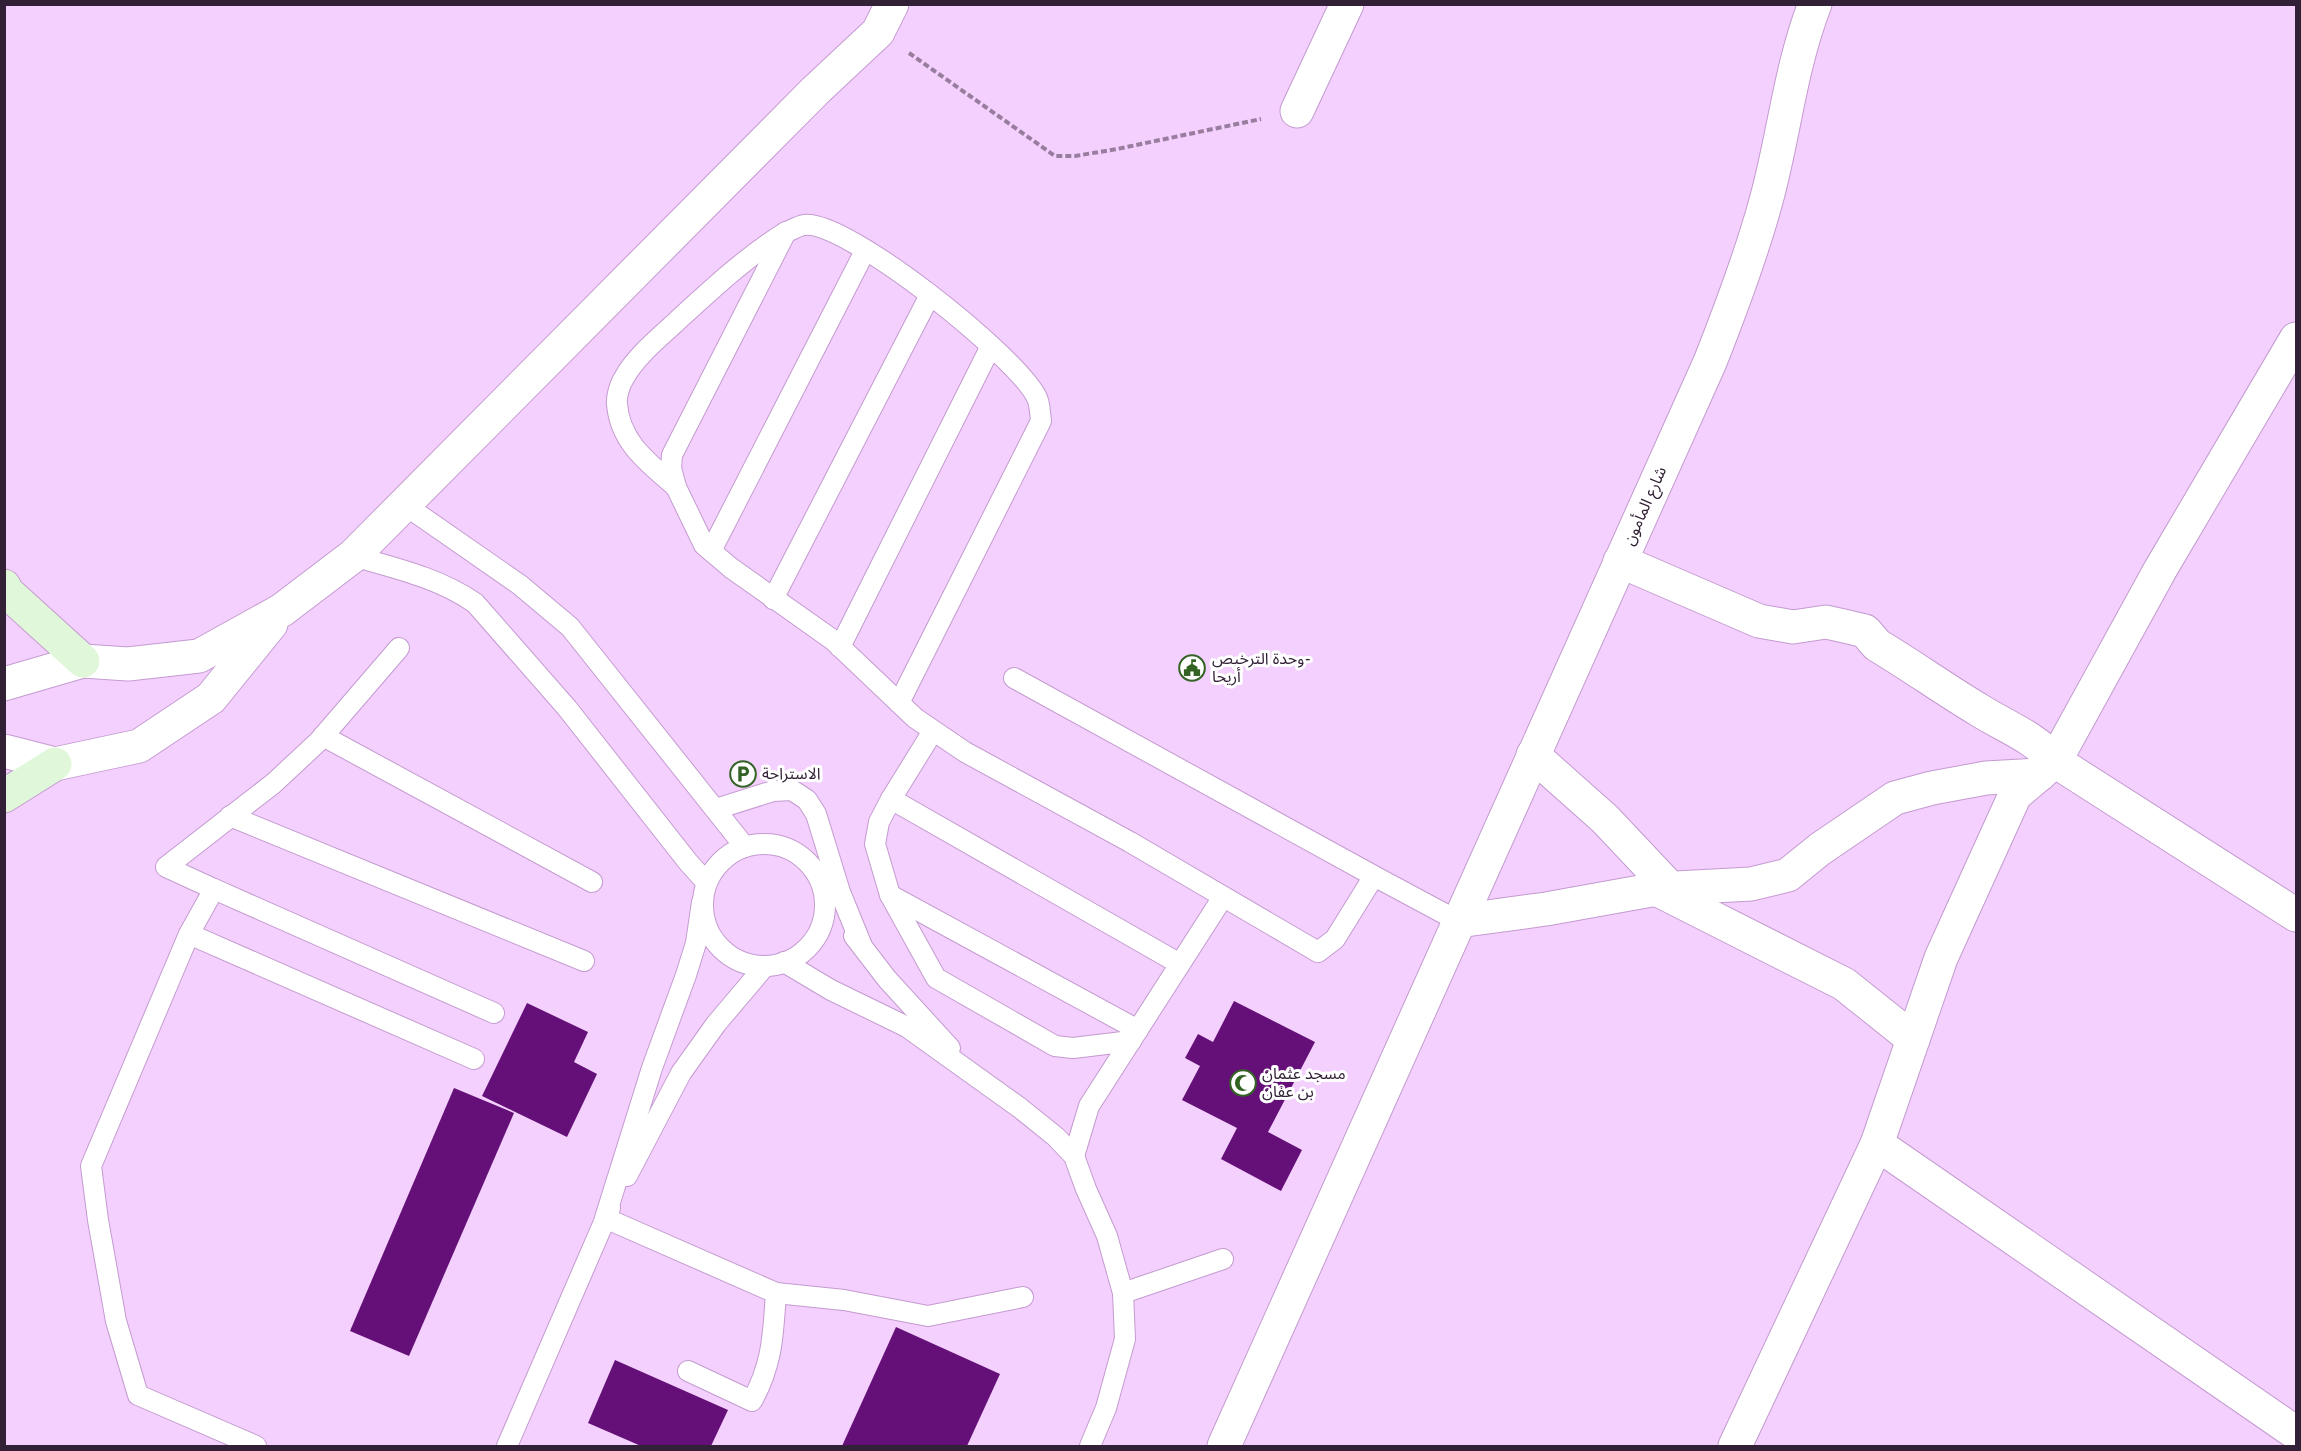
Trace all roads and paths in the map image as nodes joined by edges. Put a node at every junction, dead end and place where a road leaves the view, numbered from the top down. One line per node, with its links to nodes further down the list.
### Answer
1 (1347, 4): 4 (street)
2 (1815, 4): 14 (street, شارع المأمون)
3 (885, 18): 4 (path); 11 (street)
4 (1297, 111)
5 (786, 232): 6 (lane); 10 (lane); 10 (lane)
6 (865, 251): 7 (lane); 12 (lane)
7 (930, 295): 8 (lane); 16 (lane)
8 (991, 346): 18 (lane); 23 (lane)
9 (2291, 360): 29 (street)
10 (676, 487): 12 (lane)
11 (405, 505): 13 (street); 32 (lane)
12 (711, 551): 16 (lane)
13 (353, 556): 17 (street); 37 (lane)
14 (1620, 561): 27 (street, شارع المأمون); 29 (street)
15 (4, 586): 20 (main road)
16 (773, 598): 18 (lane)
17 (282, 610): 20 (street); 28 (street)
18 (840, 647): 23 (lane)
19 (399, 648): 25 (lane)
20 (83, 661): 22 (street)
21 (1014, 678): 35 (lane)
22 (4, 684)
23 (899, 703): 24 (lane)
24 (933, 731): 31 (lane); 41 (lane)
25 (323, 736): 33 (lane); 36 (lane)
26 (4, 751): 28 (street)
27 (1533, 755): 39 (street); 45 (street, شارع المأمون)
28 (55, 764): 30 (main road)
29 (2047, 768): 39 (street); 44 (street); 53 (street)
30 (4, 796)
31 (891, 799): 40 (lane); 50 (lane)
32 (716, 809): 34 (lane); 47 (lane)
33 (230, 816): 38 (lane); 48 (lane)
34 (745, 847): 37 (lane); 43 (lane)
35 (1374, 876): 41 (lane); 45 (lane)
36 (592, 882)
37 (706, 882): 42 (lane)
38 (214, 889): 46 (lane); 51 (lane)
39 (1664, 889): 45 (street); 53 (street)
40 (890, 896): 52 (lane); 52 (lane)
41 (1223, 897): 50 (lane)
42 (702, 902): 49 (lane); 58 (lane)
43 (825, 902): 47 (lane); 49 (lane)
44 (2296, 915)
45 (1458, 921): 68 (street, شارع المأمون)
46 (189, 934): 54 (lane); 65 (lane)
47 (862, 946): 55 (lane)
48 (584, 961)
49 (774, 964): 55 (lane); 58 (lane)
50 (1180, 964): 52 (lane)
51 (494, 1013)
52 (1135, 1035): 57 (lane)
53 (1913, 1039): 56 (street)
54 (474, 1059)
55 (974, 1074): 57 (lane)
56 (1877, 1144): 64 (street); 69 (street)
57 (1074, 1156): 61 (lane)
58 (605, 1218): 60 (lane); 66 (lane)
59 (1223, 1259): 61 (lane)
60 (776, 1293): 62 (lane); 63 (lane)
61 (1123, 1293): 67 (lane)
62 (1023, 1297)
63 (688, 1371)
64 (2296, 1433)
65 (256, 1446)
66 (507, 1446)
67 (1090, 1446)
68 (1224, 1446)
69 (1735, 1446)

